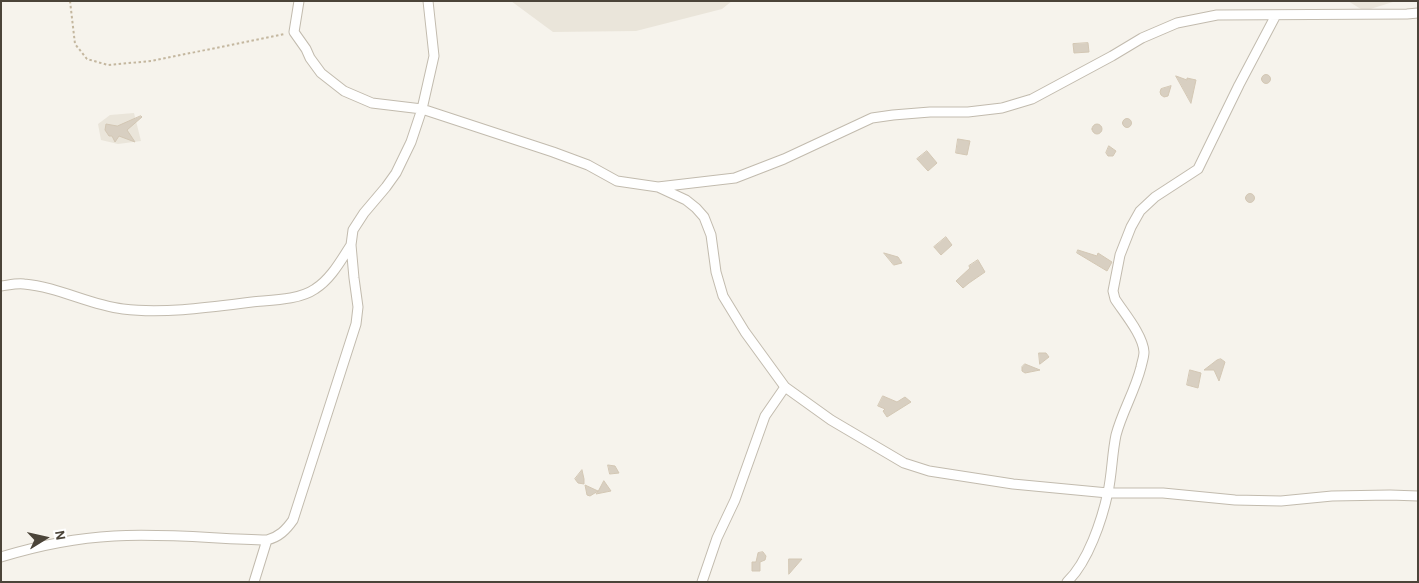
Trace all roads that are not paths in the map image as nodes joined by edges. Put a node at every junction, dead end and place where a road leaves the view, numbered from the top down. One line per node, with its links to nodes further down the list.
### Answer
1 (299, 1): 5 (street)
2 (428, 1): 5 (street)
3 (1418, 13): 4 (street)
4 (1276, 15): 6 (street); 10 (street)
5 (422, 109): 6 (street); 7 (street)
6 (658, 187): 9 (street)
7 (351, 245): 8 (street); 12 (street)
8 (1, 286)
9 (785, 387): 10 (street); 15 (street)
10 (1108, 493): 11 (street); 16 (street)
11 (1418, 496)
12 (268, 540): 13 (street); 14 (street)
13 (1, 557)
14 (254, 582)
15 (702, 582)
16 (1067, 582)

